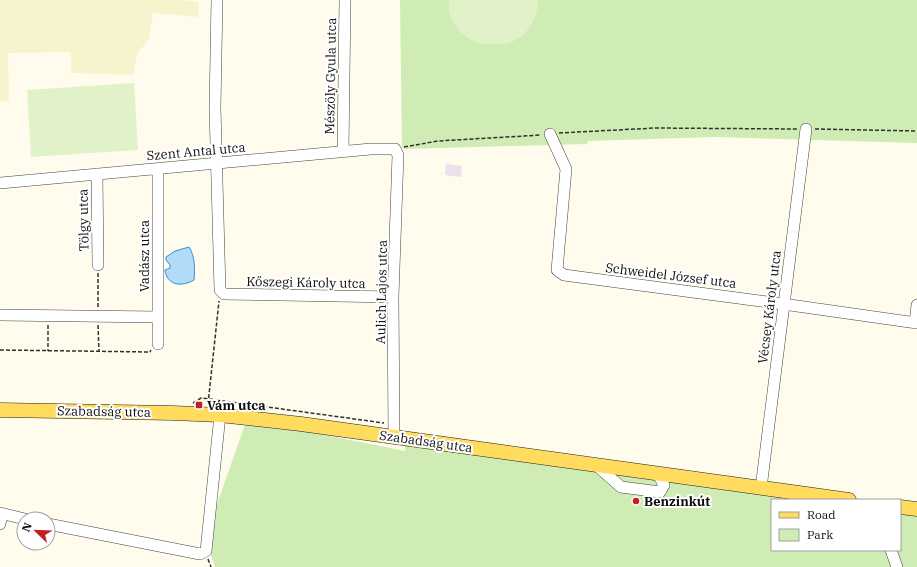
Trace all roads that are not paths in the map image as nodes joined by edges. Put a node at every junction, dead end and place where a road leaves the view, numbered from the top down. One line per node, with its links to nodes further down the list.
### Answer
1 (217, 0): 7 (street)
2 (344, 0): 6 (street, Mészöly Gyula utca)
3 (806, 129): 14 (street, Vécsey Károly utca)
4 (550, 134): 14 (street, Schweidel József utca)
5 (395, 149): 6 (street, Szent Antal utca); 12 (street, Aulich Lajos utca)
6 (343, 152): 7 (street, Szent Antal utca)
7 (217, 164): 8 (street, Szent Antal utca); 12 (street, Kőszegi Károly utca)
8 (158, 169): 9 (street, Szent Antal utca); 16 (street, Vadász utca)
9 (97, 174): 10 (street, Szent Antal utca); 11 (street, Tölgy utca)
10 (0, 183)
11 (98, 265)
12 (393, 297): 21 (street, Aulich Lajos utca)
13 (917, 305): 17 (street)
14 (783, 307): 17 (street, Schweidel József utca); 22 (street, Vécsey Károly utca)
15 (0, 315): 16 (street)
16 (158, 318): 18 (street, Vadász utca)
17 (916, 325)
18 (158, 344)
19 (0, 410): 20 (main road, Szabadság utca)
20 (214, 415): 21 (main road, Szabadság utca); 28 (street)
21 (394, 430): 22 (main road, Szabadság utca)
22 (761, 488): 23 (main road, Szabadság utca)
23 (842, 499)
24 (901, 507): 25 (main road)
25 (917, 509)
26 (1, 517): 27 (street)
27 (16, 518)
28 (56, 526)
29 (891, 551): 30 (street)
30 (897, 567)

